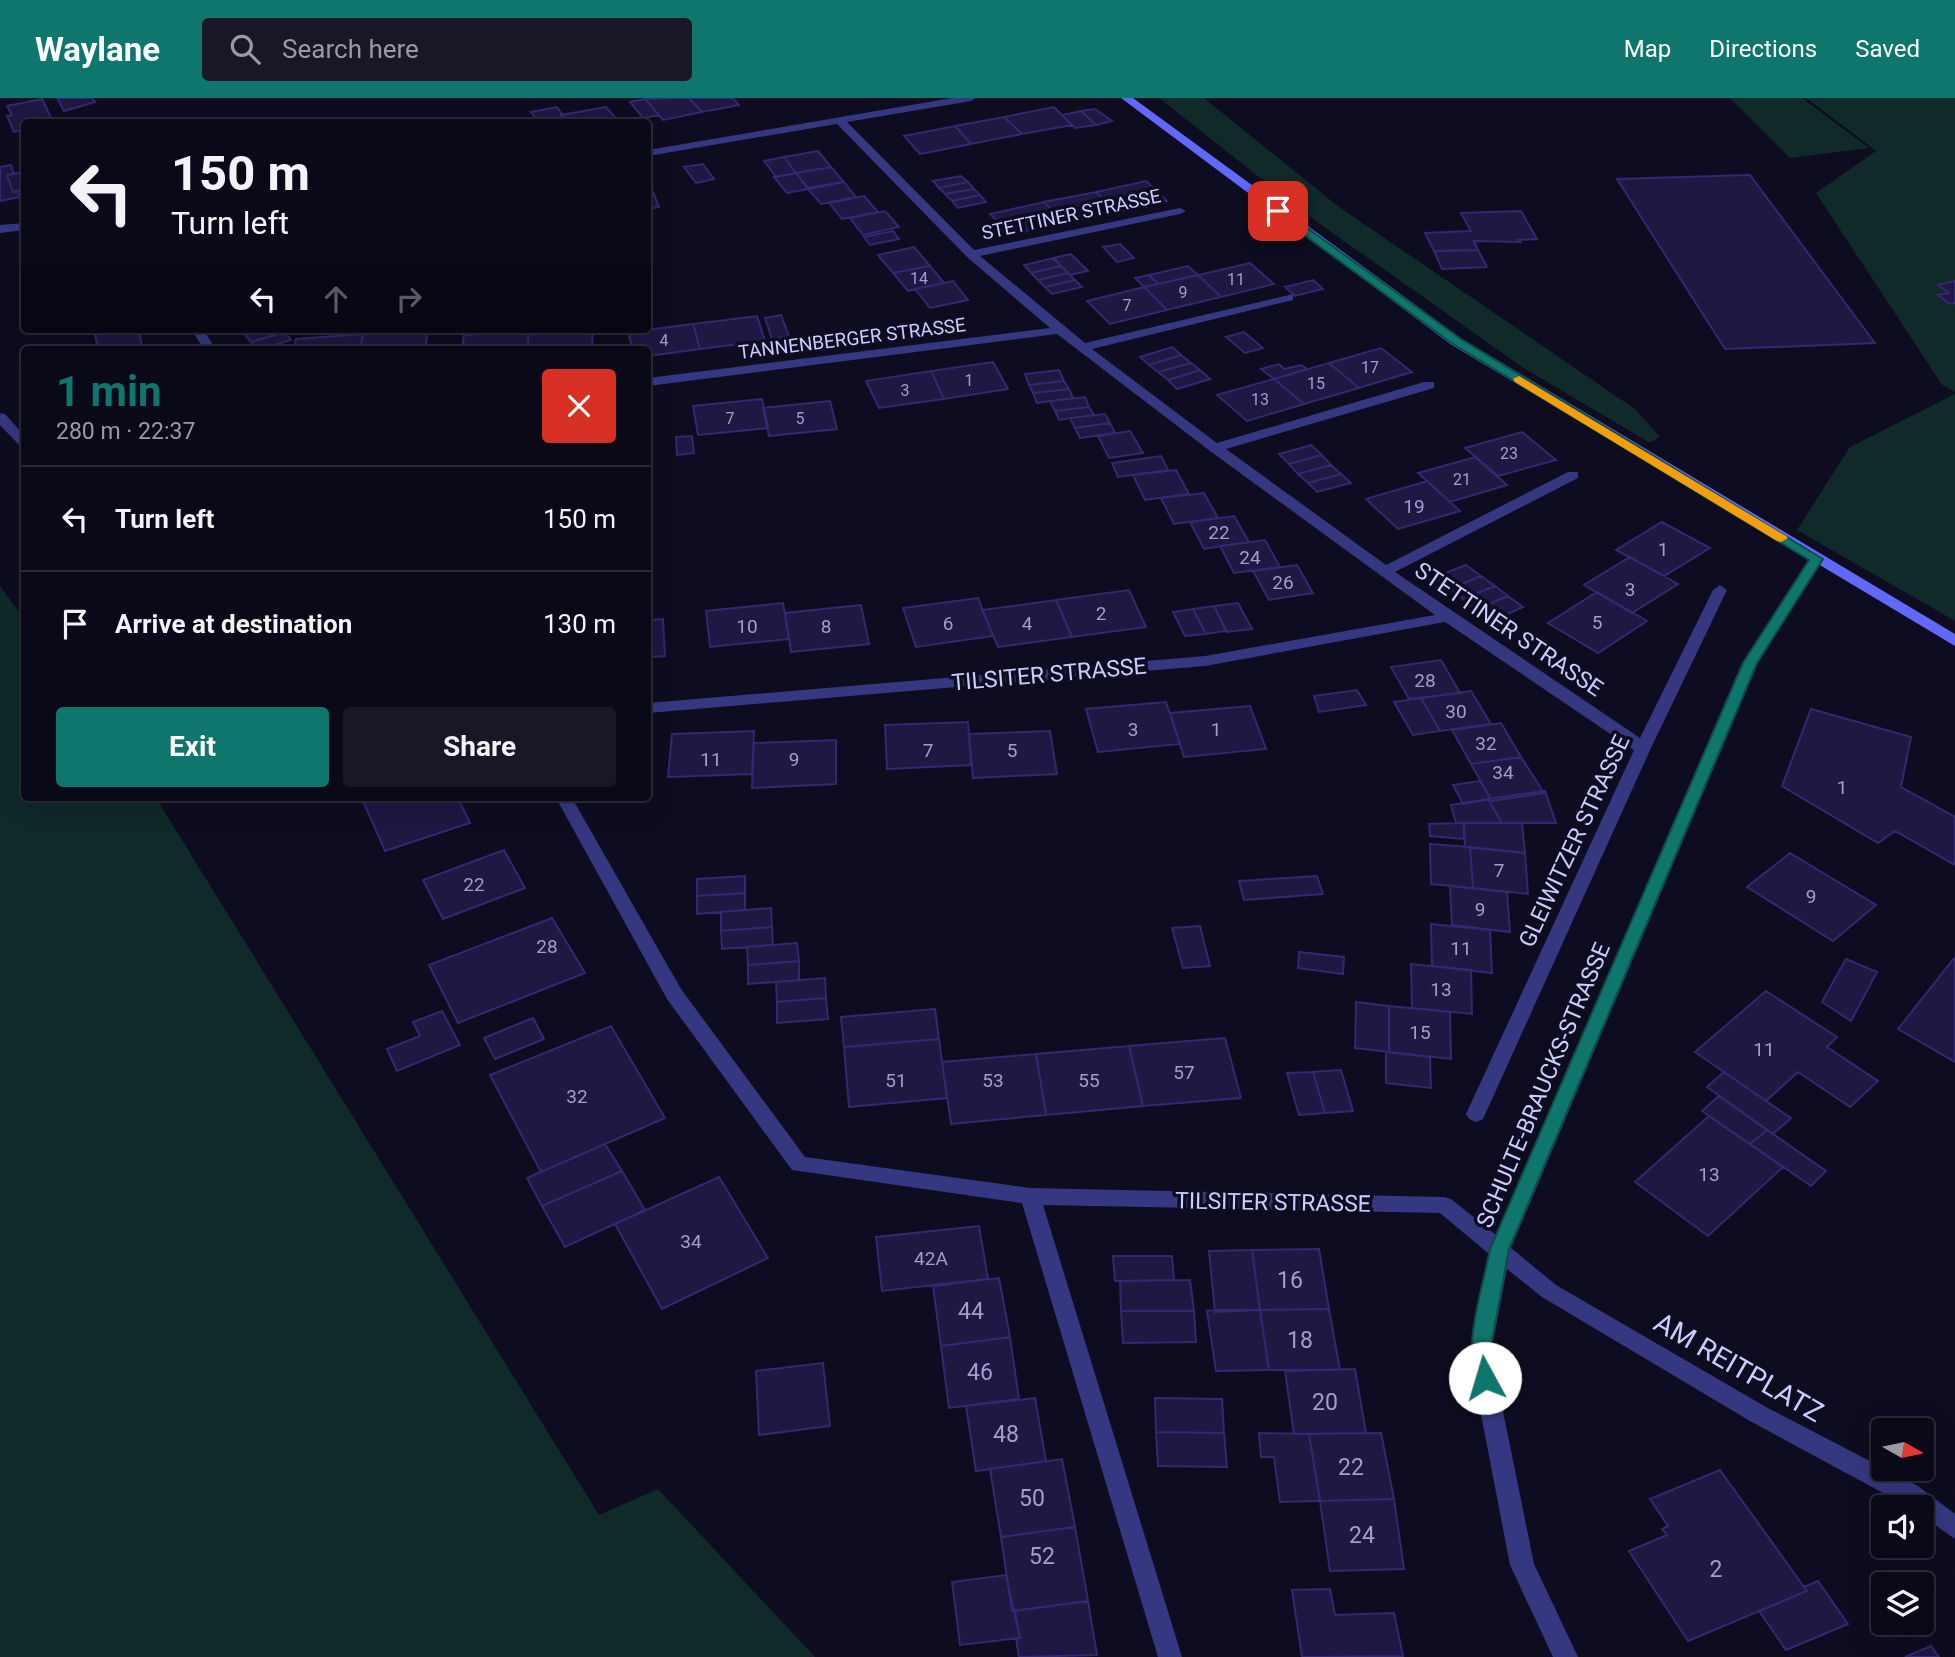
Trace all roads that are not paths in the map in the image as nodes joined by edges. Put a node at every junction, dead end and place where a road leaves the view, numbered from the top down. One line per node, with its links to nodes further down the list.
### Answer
1 (971, 98): 3 (street)
2 (1126, 98): 18 (main road)
3 (841, 122): 4 (street); 8 (street, STETTINER STRASSE)
4 (651, 153)
5 (1180, 211): 8 (street, STETTINER STRASSE)
6 (21, 227): 7 (street)
7 (0, 229)
8 (971, 254): 10 (street, STETTINER STRASSE)
9 (1289, 297): 11 (street)
10 (1060, 330): 11 (street, STETTINER STRASSE); 12 (street, TANNENBERGER STRASSE)
11 (1083, 347): 16 (street, STETTINER STRASSE)
12 (651, 382)
13 (1429, 385): 16 (street)
14 (0, 417): 15 (street)
15 (21, 439)
16 (1215, 448): 19 (street, STETTINER STRASSE)
17 (1573, 475): 19 (street, STETTINER STRASSE)
18 (1816, 559): 22 (main road); 28 (street, SCHULTE-BRAUCKS-STRASSE)
19 (1385, 571): 21 (street, STETTINER STRASSE)
20 (1720, 590): 24 (street, GLEIWITZER STRASSE)
21 (1448, 617): 23 (street, TILSITER STRASSE); 24 (street, STETTINER STRASSE)
22 (1955, 640)
23 (651, 708)
24 (1643, 748): 26 (street, GLEIWITZER STRASSE)
25 (566, 801): 27 (street, TILSITER STRASSE)
26 (1476, 1114)
27 (1030, 1196): 28 (street, TILSITER STRASSE); 30 (street)
28 (1500, 1249): 29 (street, AM REITPLATZ); 31 (street, SCHULTE-BRAUCKS-STRASSE)
29 (1955, 1528)
30 (1170, 1657)
31 (1566, 1657)

